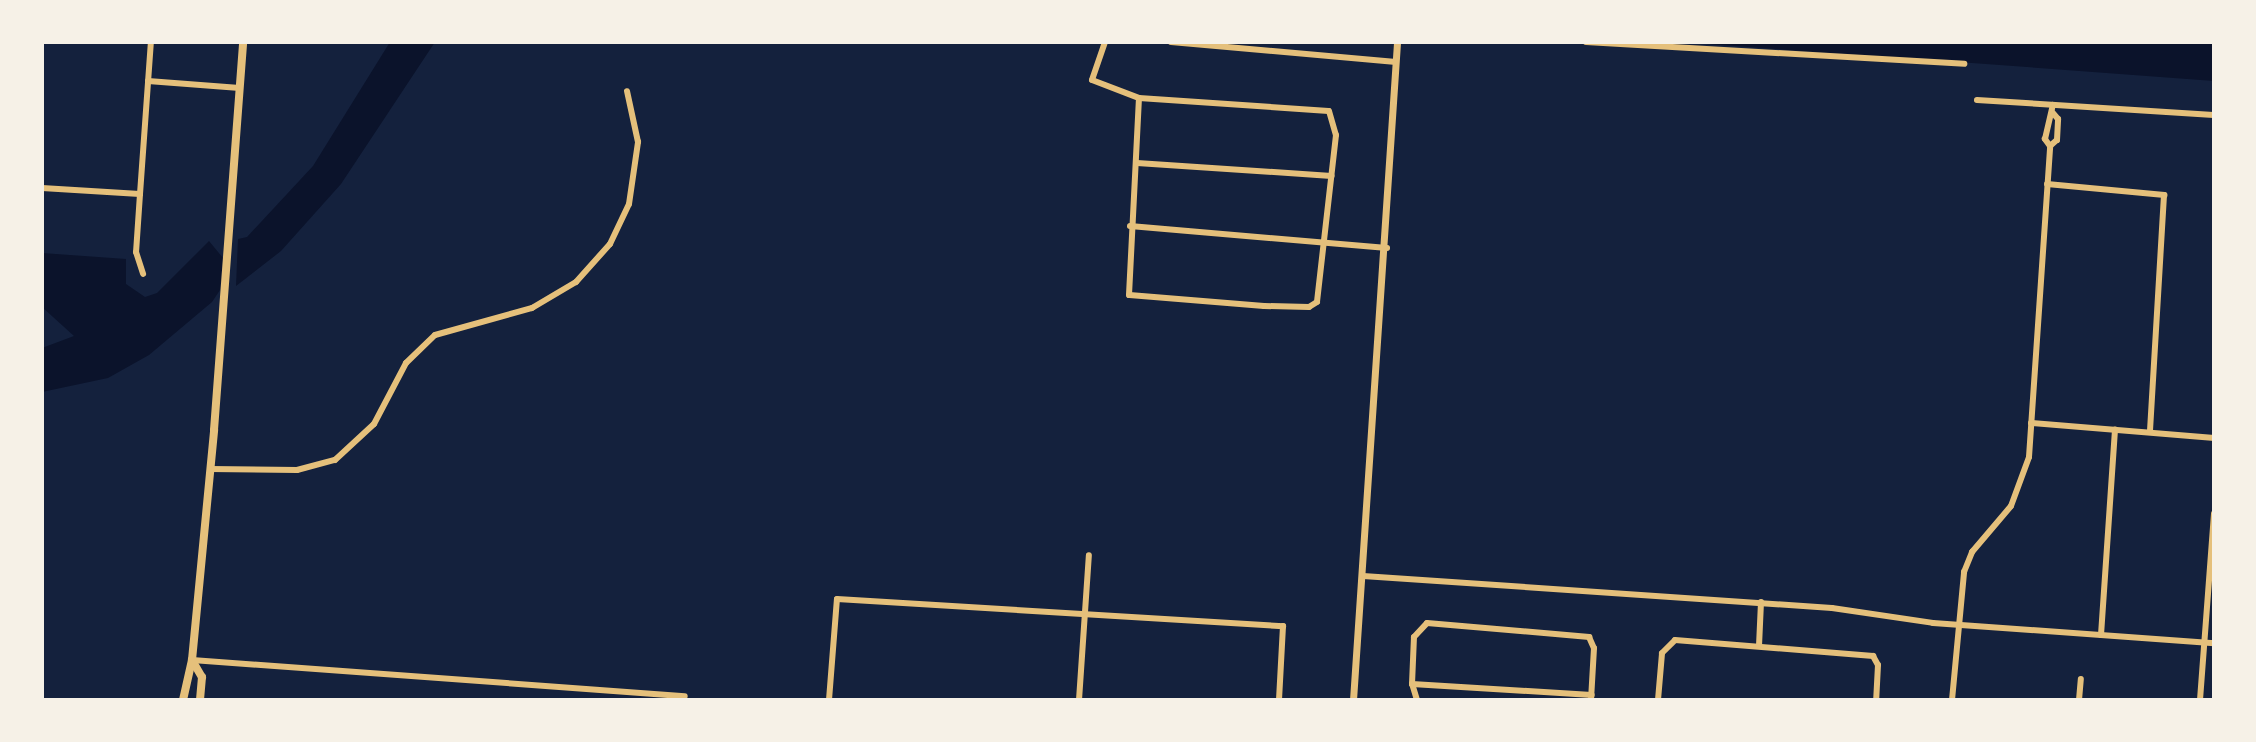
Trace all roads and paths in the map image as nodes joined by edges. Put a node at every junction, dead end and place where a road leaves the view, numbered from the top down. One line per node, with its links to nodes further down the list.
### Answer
1 (151, 42): 9 (street)
2 (243, 42): 10 (main road)
3 (1105, 42): 12 (street)
4 (1171, 42): 7 (street)
5 (1397, 42): 7 (street)
6 (1586, 42): 8 (street)
7 (1396, 62): 25 (street)
8 (1964, 64)
9 (148, 81): 10 (street); 22 (street)
10 (240, 88): 31 (main road)
11 (627, 91): 31 (street)
12 (1139, 98): 18 (street); 19 (street)
13 (1977, 100): 14 (street)
14 (2053, 105): 15 (street); 16 (street)
15 (2053, 113): 17 (street); 17 (street)
16 (2214, 115)
17 (2050, 146): 20 (street)
18 (1137, 163): 19 (street); 23 (street)
19 (1332, 176): 24 (street)
20 (2047, 184): 27 (street); 29 (street)
21 (42, 188): 22 (street)
22 (140, 194): 26 (street)
23 (1130, 226): 24 (street); 24 (street)
24 (1321, 244): 25 (street)
25 (1387, 248): 34 (street)
26 (143, 274)
27 (2031, 423): 28 (street); 37 (street)
28 (2115, 429): 29 (street); 38 (street)
29 (2150, 431): 30 (street)
30 (2214, 438)
31 (210, 469): 42 (main road)
32 (2214, 514): 39 (street)
33 (1089, 555): 36 (street)
34 (1363, 576): 35 (street); 52 (street)
35 (1761, 602): 37 (street); 41 (street)
36 (1084, 614): 49 (street); 50 (street); 51 (street)
37 (1957, 625): 38 (street); 56 (street)
38 (2101, 635): 39 (street)
39 (2204, 643): 40 (street); 58 (street)
40 (2214, 643)
41 (1759, 646): 54 (street); 55 (street)
42 (192, 660): 45 (street); 47 (main road); 48 (main road)
43 (2081, 679): 57 (street)
44 (1412, 684): 46 (street); 46 (street); 53 (street)
45 (685, 696)
46 (1592, 698)
47 (183, 700)
48 (200, 700)
49 (829, 700)
50 (1079, 700)
51 (1279, 700)
52 (1353, 700)
53 (1417, 700)
54 (1658, 700)
55 (1876, 700)
56 (1952, 700)
57 (2079, 700)
58 (2200, 700)

